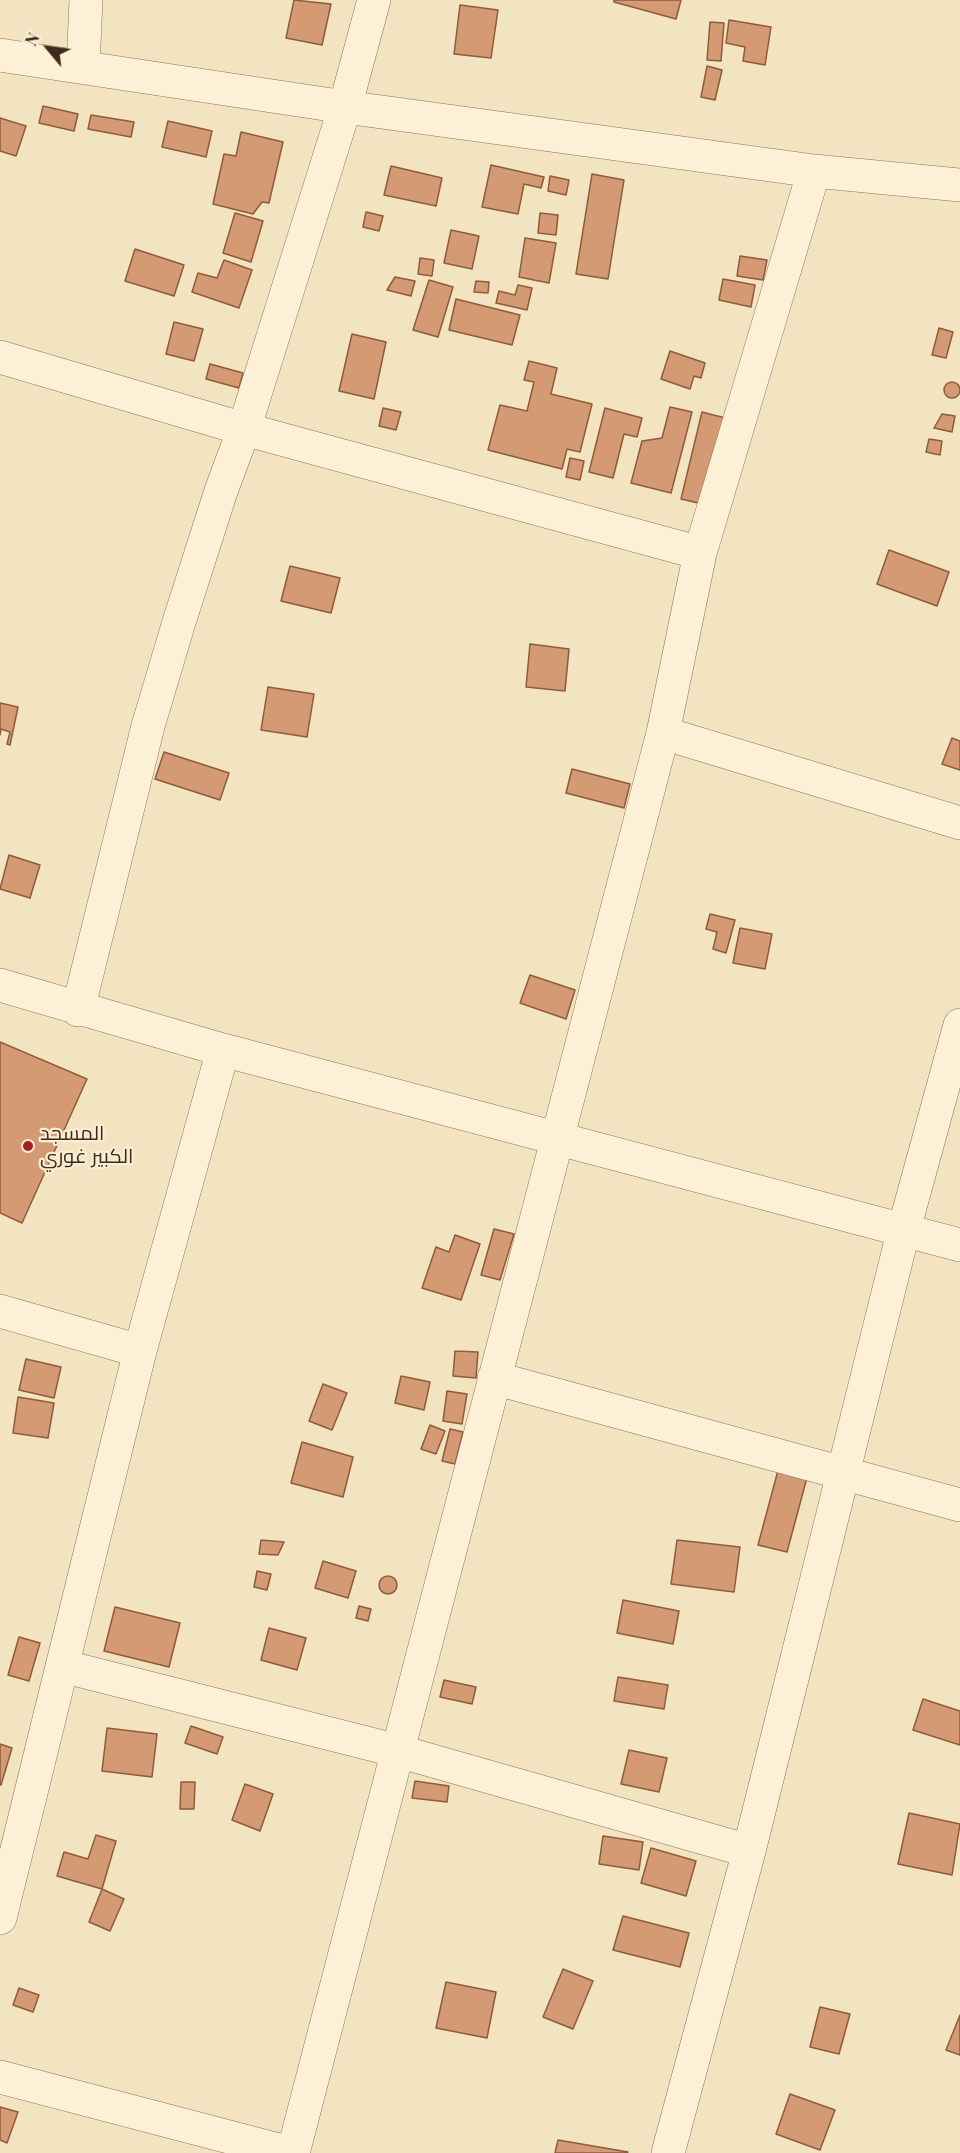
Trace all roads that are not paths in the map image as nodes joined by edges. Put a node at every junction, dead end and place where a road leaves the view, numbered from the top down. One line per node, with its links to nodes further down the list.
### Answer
1 (86, 0): 4 (street)
2 (374, 0): 5 (street)
3 (0, 55): 4 (street)
4 (83, 67): 5 (street)
5 (345, 106): 6 (street); 9 (street)
6 (814, 171): 7 (street); 10 (street)
7 (960, 185)
8 (0, 357): 9 (street)
9 (244, 429): 10 (street); 14 (street)
10 (699, 553): 11 (street)
11 (663, 733): 12 (street); 17 (street)
12 (960, 823)
13 (0, 985): 14 (street)
14 (78, 1010): 16 (street)
15 (960, 1025): 18 (street)
16 (223, 1050): 17 (street); 21 (street)
17 (557, 1138): 18 (street); 22 (street)
18 (904, 1229): 19 (street); 23 (street)
19 (960, 1245)
20 (0, 1311): 21 (street)
21 (140, 1350): 25 (street)
22 (494, 1378): 23 (street); 26 (street)
23 (844, 1471): 24 (street); 27 (street)
24 (960, 1504)
25 (62, 1666): 26 (street); 28 (street)
26 (398, 1751): 27 (street); 30 (street)
27 (748, 1851): 31 (street)
28 (0, 1918)
29 (0, 2077): 30 (street)
30 (292, 2153)
31 (668, 2153)

